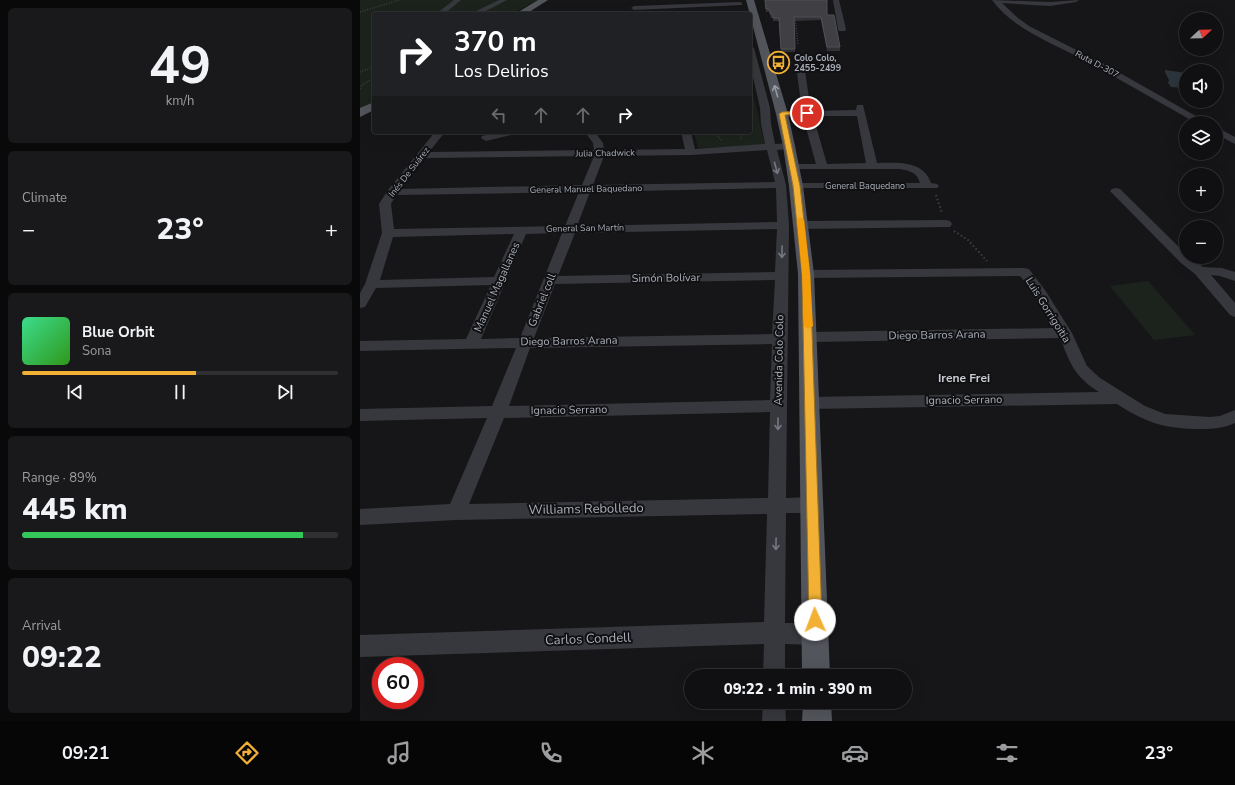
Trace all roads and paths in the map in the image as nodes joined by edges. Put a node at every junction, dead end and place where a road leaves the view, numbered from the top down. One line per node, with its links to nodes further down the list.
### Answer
1 (399, 0): 11 (path)
2 (458, 0): 12 (street)
3 (504, 0): 13 (street)
4 (544, 0): 14 (main road)
5 (629, 0): 10 (street)
6 (836, 0): 16 (street)
7 (995, 0): 8 (street); 30 (street, Ruta D-307)
8 (1076, 0)
9 (743, 3): 10 (street)
10 (632, 11)
11 (360, 12)
12 (443, 12)
13 (478, 12)
14 (523, 12)
15 (794, 14): 18 (path)
16 (842, 29)
17 (752, 43): 23 (main road, Avenida Colo Colo)
18 (798, 44)
19 (752, 54): 23 (street, Avenida Colo Colo)
20 (799, 58): 28 (street)
21 (372, 68): 22 (path)
22 (360, 72)
23 (759, 74): 29 (main road, Avenida Colo Colo, one-way to 23); 39 (street, Avenida Colo Colo)
24 (372, 79): 25 (path)
25 (360, 90)
26 (372, 106): 27 (main road)
27 (360, 113)
28 (807, 113): 29 (street); 43 (street); 44 (street)
29 (782, 114): 38 (main road, Avenida Colo Colo)
30 (1191, 116)
31 (438, 134): 42 (street, Inés De Suárez)
32 (503, 134): 36 (street)
33 (591, 134): 41 (street)
34 (686, 134): 40 (street)
35 (1223, 134): 37 (street)
36 (486, 138)
37 (1235, 141)
38 (789, 146): 39 (street, Julia Chadwick); 45 (main road, Avenida Colo Colo)
39 (771, 148): 40 (street, Julia Chadwick); 46 (street, Avenida Colo Colo, one-way to 46)
40 (691, 152): 41 (street, Julia Chadwick)
41 (600, 153): 42 (street, Julia Chadwick); 48 (street, Gabriel coll)
42 (422, 155): 50 (street, Inés De Suárez)
43 (822, 166): 44 (street); 45 (street)
44 (872, 166): 47 (street)
45 (793, 167): 46 (main road, Avenida Colo Colo)
46 (789, 186): 47 (street, General Baquedano); 48 (street, General Manuel Baquedano); 52 (street, Avenida Colo Colo); 53 (main road, Avenida Colo Colo)
47 (930, 186): 51 (path)
48 (586, 188): 50 (street, General Manuel Baquedano); 54 (street, Gabriel coll)
49 (1116, 191): 58 (street)
50 (392, 192): 56 (street, Inés De Suárez)
51 (946, 224): 53 (street); 57 (path)
52 (783, 225): 54 (street, General San Martín); 60 (street, Avenida Colo Colo, one-way to 60)
53 (801, 226): 59 (main road, Avenida Colo Colo)
54 (570, 229): 55 (street, General San Martín); 62 (street, Gabriel coll)
55 (522, 230): 56 (street, General San Martín); 63 (street, Manuel Magallanes)
56 (388, 232): 64 (street, Inés De Suárez)
57 (994, 272): 59 (street); 67 (street, Luis Gorrigoitia)
58 (1200, 272): 61 (street); 66 (street)
59 (806, 274): 68 (main road, Avenida Colo Colo)
60 (782, 276): 62 (street, Simón Bolívar); 69 (street, Avenida Colo Colo)
61 (1235, 277)
62 (549, 280): 70 (street, Gabriel coll)
63 (499, 281): 64 (street); 71 (street, Manuel Magallanes)
64 (372, 284): 65 (street, Inés De Suárez)
65 (360, 304)
66 (1235, 312)
67 (1065, 333): 68 (street, Diego Barros Arana); 73 (street, Luis Gorrigoitia)
68 (809, 337): 74 (main road, Avenida Colo Colo)
69 (779, 339): 70 (street, Diego Barros Arana); 75 (street, Avenida Colo Colo)
70 (525, 342): 71 (street, Diego Barros Arana); 76 (street, Gabriel coll)
71 (471, 344): 72 (street, Diego Barros Arana)
72 (360, 346)
73 (1118, 398): 74 (street, Ignacio Serrano); 78 (street, Luis Gorrigoitia)
74 (810, 403): 80 (main road, Avenida Colo Colo)
75 (778, 406): 76 (street, Ignacio Serrano); 79 (street, Avenida Colo Colo, one-way to 79)
76 (498, 412): 77 (street, Ignacio Serrano); 81 (street, Gabriel coll)
77 (360, 416)
78 (1235, 416)
79 (777, 505): 80 (street, Williams Rebolledo); 81 (street, Williams Rebolledo); 83 (street, Avenida Colo Colo, one-way to 83)
80 (812, 505): 84 (main road, Avenida Colo Colo)
81 (456, 512): 82 (street, Williams Rebolledo)
82 (360, 517)
83 (774, 633): 84 (street, Carlos Condell); 85 (street, Carlos Condell); 86 (street, Avenida Colo Colo)
84 (816, 634): 87 (main road, Avenida Colo Colo)
85 (360, 646)
86 (774, 669)
87 (816, 669)
88 (774, 709): 90 (street)
89 (817, 709): 91 (main road)
90 (774, 721)
91 (817, 721)

